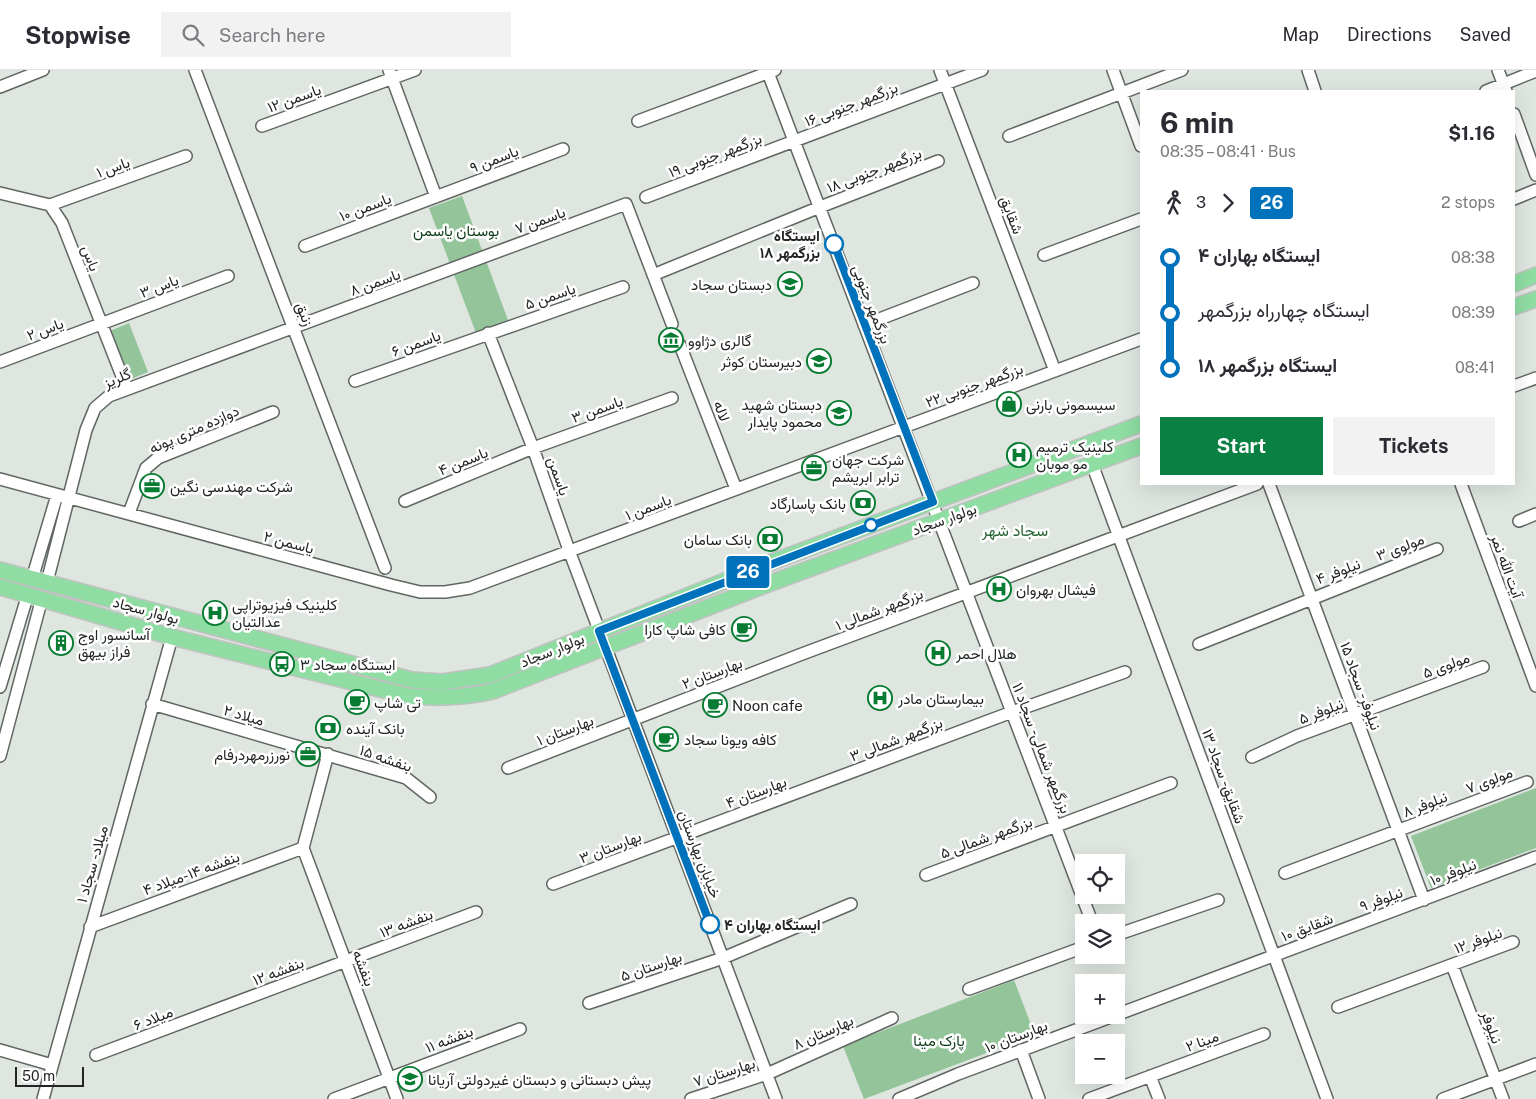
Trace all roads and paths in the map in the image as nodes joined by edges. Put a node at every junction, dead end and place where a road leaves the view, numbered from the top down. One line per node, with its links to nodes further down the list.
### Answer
1 (44, 70): 14 (street)
2 (195, 70): 50 (street, زنبق)
3 (415, 70): 12 (street, یاسمن ۱۲)
4 (940, 70): 13 (street, شقایق)
5 (982, 70): 13 (street, بزرگمهر جنوبی ۱۶)
6 (1112, 70): 17 (street)
7 (1182, 70): 17 (street)
8 (1308, 70): 16 (street)
9 (1498, 70): 15 (street)
10 (770, 71): 19 (street); 22 (street, بزرگمهر جنوبی)
11 (1536, 71): 15 (street)
12 (390, 74): 20 (street, یاسمن ۱۲); 30 (street)
13 (945, 84): 22 (street, بزرگمهر جنوبی ۱۶); 55 (street, شقایق)
14 (0, 87)
15 (1504, 88)
16 (1315, 90)
17 (1121, 93): 21 (street); 23 (street)
18 (1515, 117): 27 (street)
19 (638, 121)
20 (262, 126)
21 (1009, 136)
22 (795, 141): 31 (street, بزرگمهر جنوبی ۱۹); 34 (street, بزرگمهر جنوبی)
23 (1140, 143)
24 (563, 149): 30 (street, یاسمن ۹)
25 (186, 156): 33 (street, یاس ۱)
26 (938, 161): 34 (street, بزرگمهر جنوبی ۱۸)
27 (1536, 175)
28 (1536, 190): 32 (street)
29 (0, 193): 33 (street)
30 (436, 197): 36 (street, یاسمن ۱۰)
31 (646, 197)
32 (1515, 199)
33 (50, 205): 47 (street, یاس)
34 (820, 207): 39 (street, بزرگمهر جنوبی ۱۸); 49 (street, بزرگمهر جنوبی)
35 (1140, 219): 37 (street)
36 (305, 246)
37 (1044, 254)
38 (466, 264): 39 (street, یاسمن ۷); 50 (street, یاسمن ۸)
39 (653, 275): 48 (street)
40 (1536, 275): 43 (main road)
41 (228, 276): 47 (street, یاس ۳)
42 (973, 283): 49 (street)
43 (1515, 284)
44 (623, 287): 51 (street, یاسمن ۵)
45 (1536, 298): 46 (main road)
46 (1515, 307)
47 (101, 324): 54 (street, یاس ۲); 59 (street, یاس)
48 (672, 324)
49 (864, 325): 63 (street, بزرگمهر جنوبی)
50 (294, 328): 59 (street, گلریز); 83 (street, زنبق)
51 (488, 333): 57 (street, یاسمن ۶); 65 (street, یاسمن)
52 (1140, 339): 55 (street, بزرگمهر جنوبی ۲۲)
53 (680, 345): 71 (street, لاله)
54 (0, 362)
55 (1055, 371): 63 (street, بزرگمهر جنوبی ۲۲)
56 (1534, 379): 58 (street)
57 (355, 381)
58 (1515, 386)
59 (127, 389): 73 (street, گلریز)
60 (672, 398): 65 (street, یاسمن ۳)
61 (273, 412): 76 (street, دوازده متری پونه)
62 (1140, 424): 75 (main road, بولوار سجاد)
63 (903, 427): 71 (street, بزرگمهر جنوبی ۲۲); 75 (street, بزرگمهر جنوبی)
64 (1140, 446): 66 (main road, بولوار سجاد)
65 (533, 448): 74 (street, یاسمن ۴); 82 (street, یاسمن)
66 (1092, 464): 78 (main road, بولوار سجاد); 80 (street, شقایق - سجاد ۱۳)
67 (0, 479): 72 (street, یاسمن ۲)
68 (1253, 485): 80 (street, بزرگمهر شمالی ۱)
69 (1269, 485): 90 (street, نیلوفر - سجاد ۱۵)
70 (1461, 485): 98 (street, آیت الله نمر)
71 (736, 489): 82 (street, یاسمن ۱)
72 (57, 495): 73 (street, یاسمن ۲); 86 (street)
73 (70, 498): 76 (street, یاسمن ۲); 86 (street, گلریز)
74 (405, 501)
75 (933, 502): 78 (street, بزرگمهر شمالی - سجاد ۱۱); 91 (main road, بولوار سجاد)
76 (129, 513): 82 (street, یاسمن ۲)
77 (1536, 514): 79 (street)
78 (940, 520): 88 (street, بزرگمهر شمالی - سجاد ۱۱); 94 (main road, بولوار سجاد)
79 (1519, 521)
80 (1118, 536): 88 (street, بزرگمهر شمالی ۱); 131 (street, شقایق - سجاد ۱۳)
81 (1437, 549): 85 (street, مولوی ۳)
82 (570, 552): 91 (street, یاسمن)
83 (385, 568)
84 (0, 570): 86 (main road, بولوار سجاد)
85 (1374, 573): 90 (street, نیلوفر ۴)
86 (40, 580): 89 (main road); 91 (main road, بولوار سجاد)
87 (0, 587): 89 (main road, بولوار سجاد)
88 (967, 592): 95 (street, بزرگمهر شمالی ۱); 101 (street, بزرگمهر شمالی - سجاد ۱۱)
89 (35, 596): 92 (main road, بولوار سجاد); 99 (street); 105 (street)
90 (1312, 598): 93 (street, نیلوفر ۴); 102 (street, نیلوفر - سجاد ۱۵)
91 (599, 631): 94 (street, خیابان بهارستان)
92 (172, 637): 94 (main road, بولوار سجاد); 100 (street, میلاد - سجاد ۱)
93 (1199, 644)
94 (606, 648): 103 (street, خیابان بهارستان)
95 (802, 654): 103 (street, بهارستان ۲)
96 (1483, 667): 102 (street, مولوی ۵)
97 (1125, 672): 101 (street, بزرگمهر شمالی ۳)
98 (1536, 686)
99 (0, 687)
100 (152, 704): 104 (street, میلاد ۲); 126 (street, میلاد - سجاد ۱)
101 (1012, 712): 108 (street, بزرگمهر شمالی ۳); 113 (street, بزرگمهر شمالی - سجاد ۱۱)
102 (1355, 714): 106 (street, نیلوفر ۵); 114 (street, نیلوفر - سجاد ۱۵)
103 (633, 719): 107 (street, بهارستان ۱); 115 (street, خیابان بهارستان)
104 (328, 754): 111 (street, بنفشه ۱۵); 116 (street)
105 (0, 756)
106 (1252, 757)
107 (508, 768)
108 (846, 774): 115 (street, بهارستان ۴)
109 (1527, 782): 112 (street, مولوی ۷)
110 (1171, 783): 113 (street, بزرگمهر شمالی ۵)
111 (430, 797)
112 (1462, 806): 114 (street, نیلوفر ۸)
113 (1056, 827): 119 (street, بزرگمهر شمالی ۵); 125 (street, بزرگمهر شمالی - سجاد ۱۱)
114 (1398, 830): 118 (street, نیلوفر ۸); 122 (street, نیلوفر - سجاد ۱۵)
115 (677, 838): 120 (street, بهارستان ۳); 132 (street, خیابان بهارستان)
116 (303, 848): 126 (street, بنفشه ۱۴-میلاد ۴); 133 (street, بنفشه)
117 (1536, 857): 122 (street, نیلوفر ۱۰)
118 (1285, 873)
119 (926, 875)
120 (553, 884)
121 (1218, 900): 128 (street)
122 (1424, 900): 127 (street, نیلوفر ۹)
123 (851, 904): 132 (street, بهارستان ۵)
124 (476, 912): 133 (street, بنفشه ۱۳)
125 (1089, 914)
126 (90, 927): 147 (street, میلاد - سجاد ۱)
127 (1349, 927): 131 (street, شقایق ۱۰)
128 (1125, 932)
129 (1513, 942): 134 (street, نیلوفر ۱۲)
130 (1075, 950): 135 (street)
131 (1275, 955): 139 (street, بهارستان ۱۰); 162 (street, شقایق - سجاد ۱۳)
132 (723, 958): 136 (street, بهارستان ۵); 149 (street, خیابان بهارستان)
133 (346, 961): 138 (street, بنفشه ۱۲); 151 (street, بنفشه)
134 (1452, 965): 137 (street, نیلوفر ۱۲); 152 (street, نیلوفر)
135 (969, 989)
136 (589, 1003)
137 (1338, 1007)
138 (221, 1008): 146 (street, میلاد ۶)
139 (1125, 1012)
140 (892, 1018): 149 (street, بهارستان ۸)
141 (1092, 1024): 145 (street, بهارستان ۱۰)
142 (520, 1029): 151 (street, بنفشه ۱۱)
143 (1264, 1034): 150 (street, مینا ۲)
144 (0, 1050): 147 (street)
145 (1021, 1050): 158 (street, بهارستان ۱۰); 159 (street)
146 (96, 1055)
147 (52, 1064): 153 (street, میلاد - سجاد ۱)
148 (1536, 1064): 152 (street)
149 (767, 1074): 156 (street, بهارستان ۷); 157 (street, خیابان بهارستان)
150 (1150, 1076): 160 (street, مینا ۲); 161 (street)
151 (389, 1078): 154 (street, بنفشه ۱۱); 155 (street, بنفشه)
152 (1495, 1079): 163 (street); 164 (street, نیلوفر)
153 (43, 1099)
154 (334, 1099)
155 (397, 1099)
156 (692, 1099)
157 (776, 1099)
158 (899, 1099)
159 (1039, 1099)
160 (1089, 1099)
161 (1158, 1099)
162 (1327, 1099)
163 (1442, 1099)
164 (1502, 1099)

